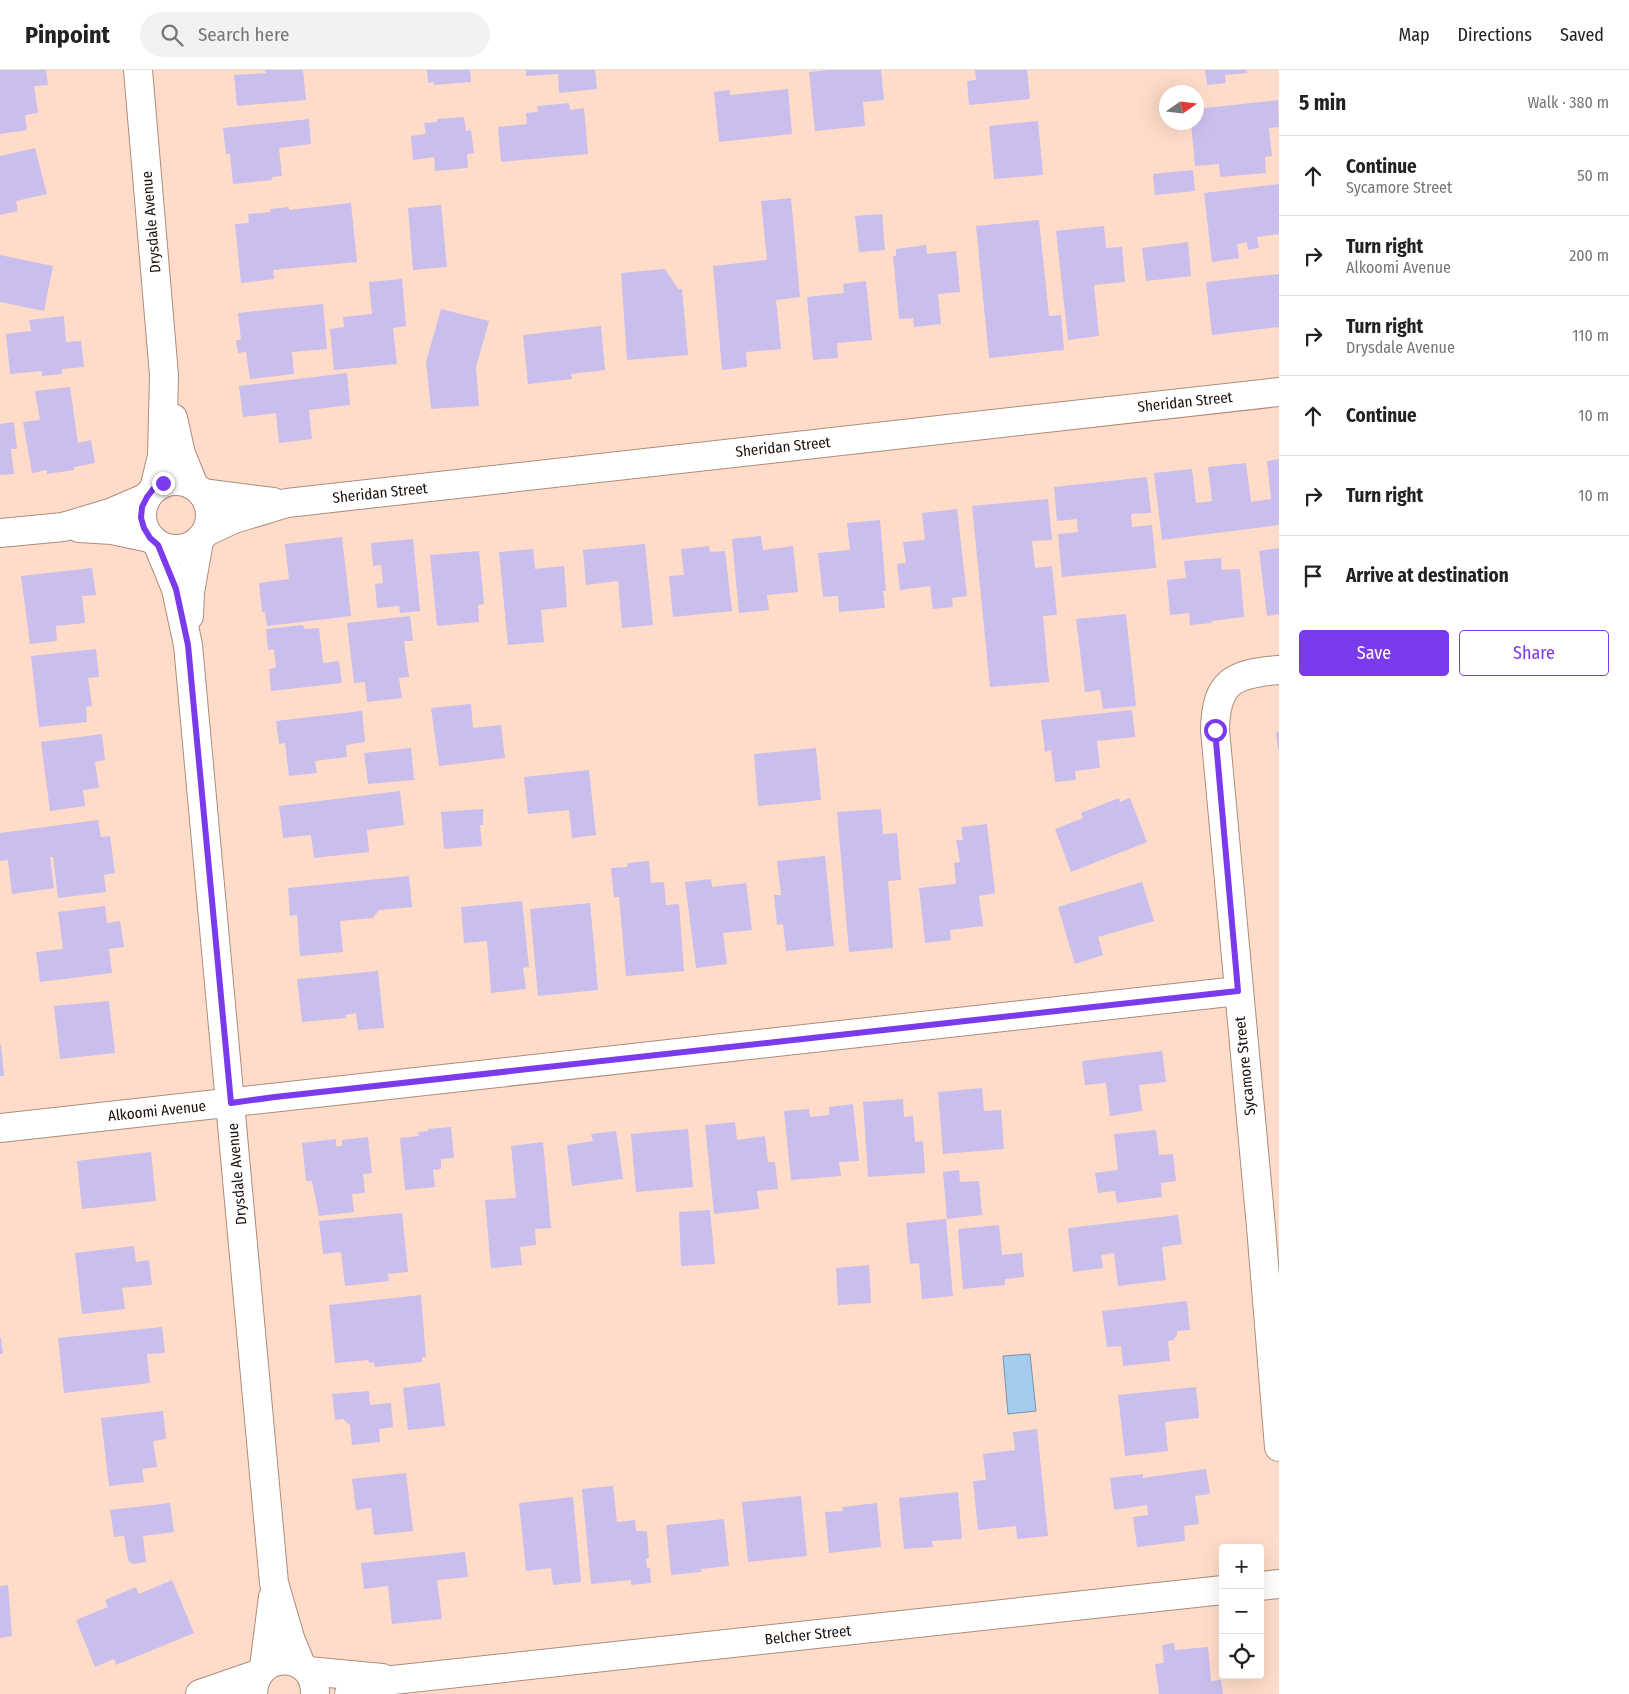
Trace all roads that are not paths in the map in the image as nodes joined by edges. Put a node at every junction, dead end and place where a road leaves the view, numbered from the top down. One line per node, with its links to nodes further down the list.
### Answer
1 (138, 70): 2 (street, Drysdale Avenue)
2 (164, 375): 4 (street, Drysdale Avenue); 5 (street, Drysdale Avenue)
3 (1279, 392): 6 (street, Sheridan Street)
4 (198, 489): 5 (street); 6 (street, Sheridan Street); 9 (street)
5 (150, 493): 7 (street); 10 (street)
6 (287, 503): 9 (street, Sheridan Street)
7 (63, 526): 8 (street); 10 (street)
8 (0, 534)
9 (202, 537): 10 (street); 11 (street, Drysdale Avenue)
10 (154, 542): 11 (street, Drysdale Avenue)
11 (188, 645): 14 (street, Drysdale Avenue)
12 (1279, 670): 13 (street, Sycamore Street)
13 (1238, 991): 14 (street, Alkoomi Avenue); 16 (street, Sycamore Street)
14 (231, 1103): 15 (street, Alkoomi Avenue); 18 (street, Drysdale Avenue)
15 (0, 1128)
16 (1270, 1226): 17 (street, Sycamore Street)
17 (1279, 1447)
18 (274, 1583): 22 (street, Drysdale Avenue); 23 (street, Drysdale Avenue)
19 (1279, 1584): 20 (street)
20 (1264, 1586)
21 (1219, 1590): 24 (street, Belcher Street)
22 (308, 1677): 23 (street, Belcher Street); 24 (street, Belcher Street)
23 (258, 1678): 25 (street)
24 (393, 1680): 26 (street, Belcher Street)
25 (200, 1694)
26 (349, 1694)

